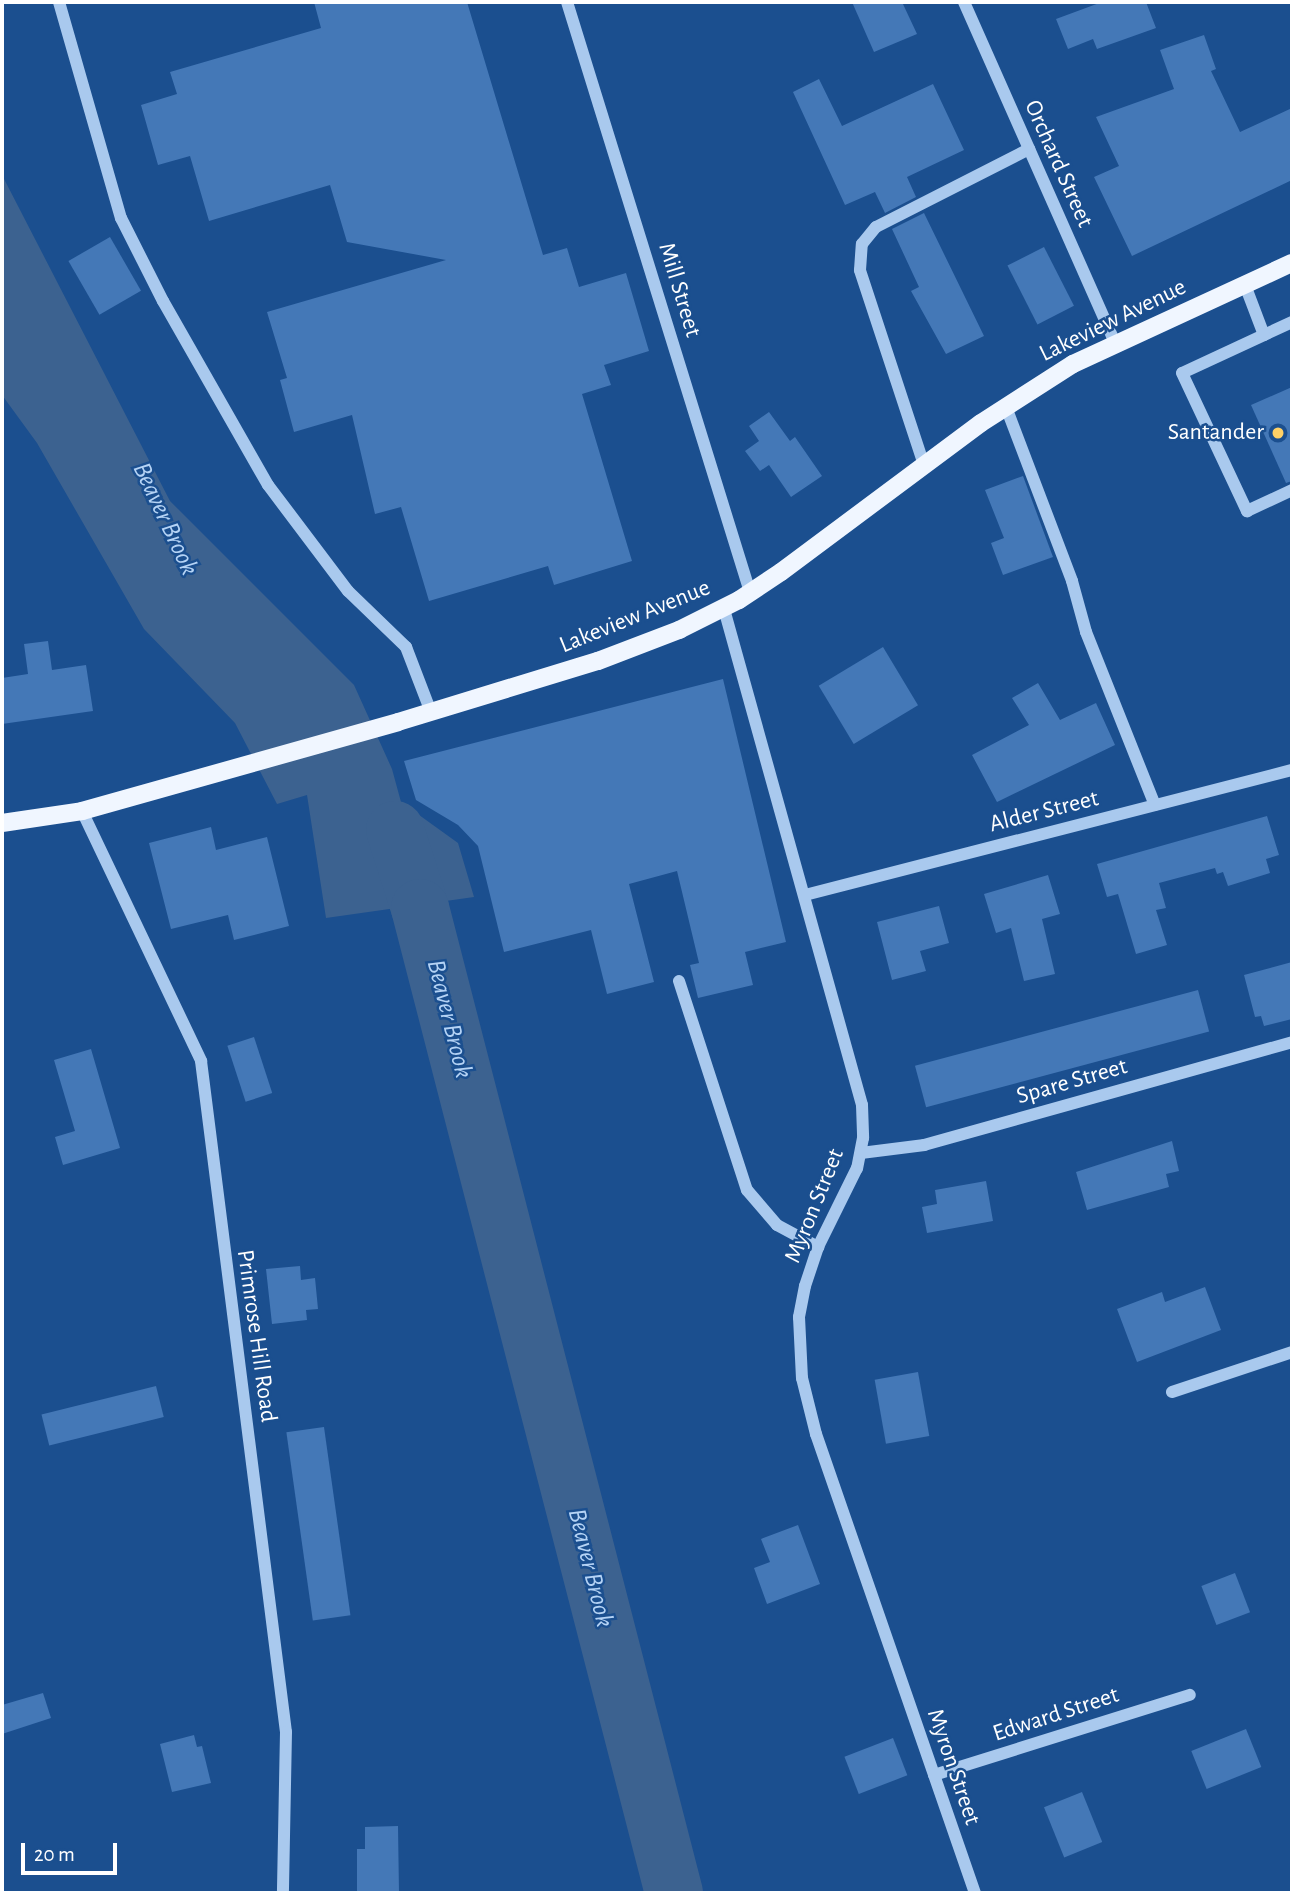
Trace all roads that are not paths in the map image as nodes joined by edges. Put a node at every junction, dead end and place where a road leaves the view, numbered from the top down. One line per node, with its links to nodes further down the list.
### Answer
1 (59, 2): 15 (street)
2 (567, 2): 13 (street, Mill Street)
3 (964, 2): 4 (street, Orchard Street)
4 (1028, 149): 9 (street, Orchard Street); 11 (street)
5 (1292, 263): 6 (main road, Lakeview Avenue)
6 (1245, 285): 8 (street); 9 (main road, Lakeview Avenue)
7 (1292, 323): 8 (street)
8 (1264, 335): 12 (street)
9 (1115, 343): 10 (main road, Lakeview Avenue)
10 (1006, 407): 11 (main road, Lakeview Avenue); 17 (street)
11 (923, 465): 13 (main road, Lakeview Avenue)
12 (1292, 490)
13 (750, 592): 14 (main road, Lakeview Avenue)
14 (724, 608): 15 (main road, Lakeview Avenue); 20 (street, Myron Street)
15 (431, 712): 18 (main road, Lakeview Avenue)
16 (1292, 770): 17 (street, Alder Street)
17 (1155, 805): 20 (street, Alder Street)
18 (82, 811): 19 (main road, Lakeview Avenue); 29 (street, Primrose Hill Road)
19 (2, 823)
20 (805, 895): 23 (street, Myron Street)
21 (679, 981): 24 (street)
22 (1292, 1042): 23 (street, Spare Street)
23 (861, 1153): 24 (street, Myron Street)
24 (818, 1247): 28 (street, Myron Street)
25 (1292, 1352): 26 (street)
26 (1172, 1392)
27 (1190, 1695): 28 (street, Edward Street)
28 (934, 1774): 30 (street, Myron Street)
29 (283, 1893)
30 (975, 1893)

